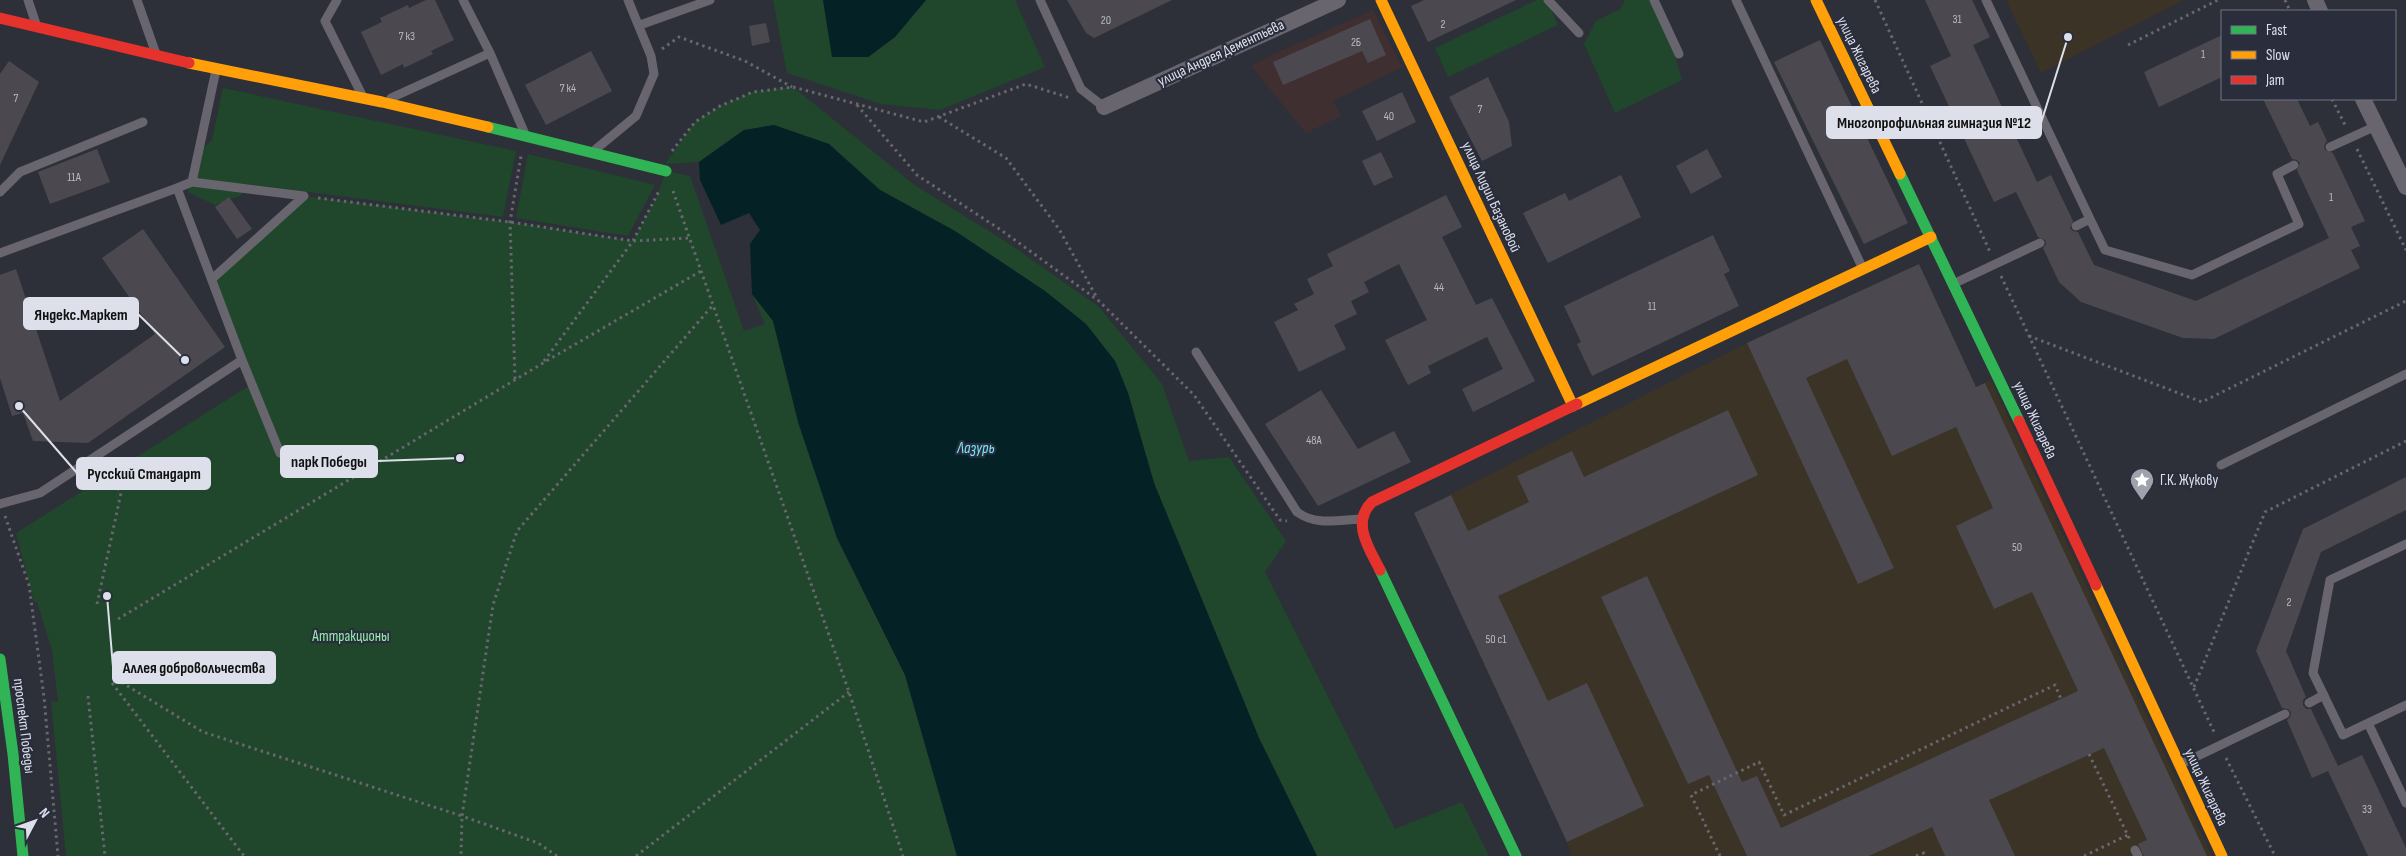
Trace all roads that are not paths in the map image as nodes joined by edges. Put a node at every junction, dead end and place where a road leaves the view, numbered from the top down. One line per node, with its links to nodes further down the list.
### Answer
1 (28, 0): 16 (lane)
2 (137, 0): 21 (lane)
3 (337, 0): 23 (lane)
4 (463, 0): 19 (lane)
5 (628, 0): 17 (lane)
6 (710, 0): 17 (lane)
7 (1040, 0): 26 (lane)
8 (1338, 0): 26 (street, улица Андрея Дементьева)
9 (1382, 0): 49 (street, улица Лидии Базановой)
10 (1548, 0): 18 (lane)
11 (1654, 0): 20 (lane)
12 (1736, 0): 43 (lane)
13 (1816, 0): 40 (street, улица Жигарева)
14 (1986, 0): 38 (lane)
15 (0, 18): 16 (street)
16 (36, 26): 21 (street)
17 (640, 26): 31 (lane)
18 (1580, 33)
19 (490, 53): 25 (lane); 29 (lane)
20 (1679, 54)
21 (157, 57): 22 (street)
22 (217, 69): 23 (street); 34 (lane)
23 (364, 100): 25 (street)
24 (2363, 100): 28 (street)
25 (382, 102): 29 (street)
26 (1104, 107)
27 (143, 122): 37 (lane)
28 (2376, 126): 30 (lane); 35 (street)
29 (525, 135): 31 (street)
30 (2330, 147)
31 (594, 151): 33 (street)
32 (2294, 165): 38 (lane)
33 (663, 170)
34 (192, 182): 36 (lane); 44 (lane)
35 (2406, 187)
36 (177, 188): 42 (lane); 44 (lane)
37 (0, 192)
38 (2090, 219): 39 (lane)
39 (2076, 226)
40 (1931, 238): 43 (street); 45 (street, улица Жигарева)
41 (2040, 243): 45 (lane)
42 (0, 254)
43 (1864, 269): 49 (street)
44 (212, 279): 47 (lane)
45 (1953, 284): 61 (street, улица Жигарева)
46 (1196, 352): 53 (lane)
47 (242, 360): 50 (lane); 52 (lane)
48 (2406, 374): 51 (lane)
49 (1573, 406): 53 (street)
50 (280, 453)
51 (2221, 465)
52 (1, 504)
53 (1362, 519): 64 (street)
54 (2406, 544): 56 (lane)
55 (0, 659): 63 (street, проспект Победы)
56 (2324, 695): 57 (lane); 60 (lane)
57 (2309, 702)
58 (2406, 705): 60 (lane)
59 (2285, 714): 61 (lane)
60 (2368, 723): 62 (lane)
61 (2180, 765): 65 (street, улица Жигарева)
62 (2406, 803)
63 (23, 856)
64 (1516, 856)
65 (2222, 856)

